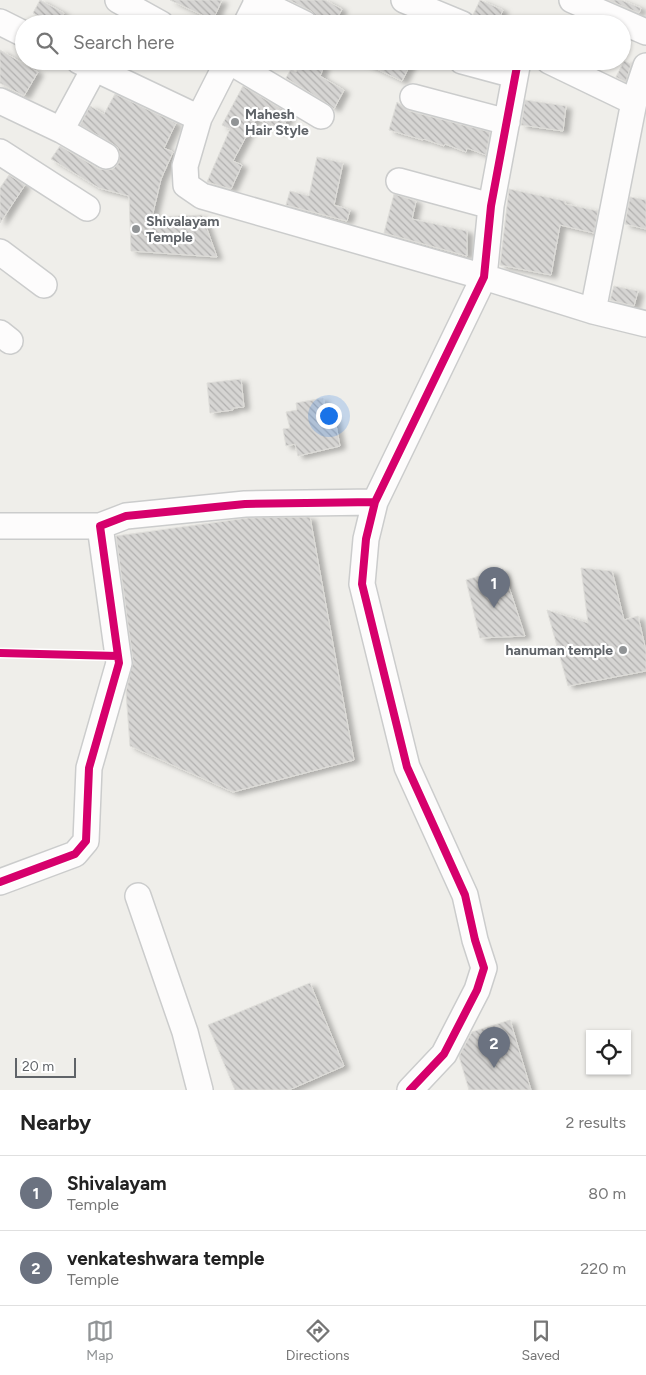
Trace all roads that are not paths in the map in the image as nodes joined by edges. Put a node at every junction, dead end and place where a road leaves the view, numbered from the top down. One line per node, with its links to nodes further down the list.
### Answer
1 (118, 0): 5 (street)
2 (257, 0): 6 (street); 7 (street)
3 (404, 0): 8 (street)
4 (572, 0): 9 (street)
5 (145, 15)
6 (250, 15)
7 (287, 15)
8 (440, 15)
9 (607, 15)
10 (0, 22): 12 (street)
11 (631, 26): 13 (street)
12 (15, 30)
13 (646, 32)
14 (646, 66): 23 (street)
15 (85, 70): 27 (street)
16 (98, 70): 25 (street)
17 (223, 70): 25 (street)
18 (243, 70): 24 (street)
19 (516, 70): 26 (street)
20 (568, 70): 23 (street)
21 (413, 97): 26 (street)
22 (0, 101): 27 (street)
23 (634, 102): 36 (street)
24 (321, 116)
25 (199, 118): 34 (street)
26 (506, 122): 31 (street)
27 (61, 130): 29 (street)
28 (0, 152): 32 (street)
29 (106, 156)
30 (399, 181): 31 (street)
31 (491, 206): 34 (street)
32 (86, 208)
33 (0, 252): 35 (street)
34 (484, 276): 36 (street); 38 (street)
35 (44, 285)
36 (593, 311): 37 (street)
37 (646, 324)
38 (375, 502): 40 (street); 44 (street)
39 (0, 526): 40 (street)
40 (100, 526): 41 (street)
41 (0, 882)
42 (138, 896): 43 (street)
43 (200, 1090)
44 (410, 1090)

